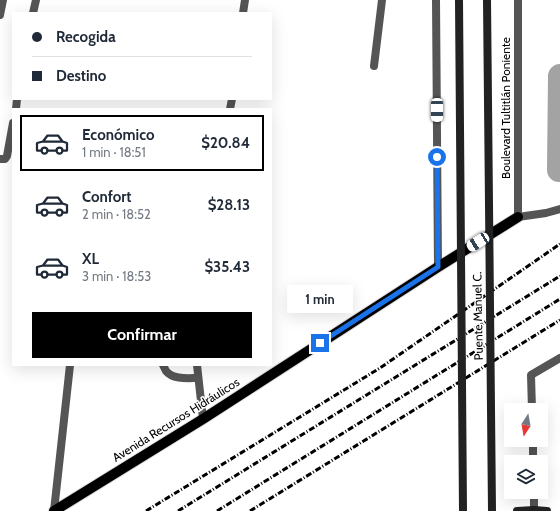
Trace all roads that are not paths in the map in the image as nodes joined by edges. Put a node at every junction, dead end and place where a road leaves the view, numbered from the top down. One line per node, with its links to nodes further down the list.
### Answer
1 (3, 0): 11 (street)
2 (36, 0): 9 (street)
3 (245, 0): 10 (street)
4 (382, 0): 12 (street)
5 (436, 0): 17 (street)
6 (459, 0): 28 (main road, Puente Manuel C., bridge)
7 (487, 0): 29 (main road, Puente Manuel C., bridge)
8 (518, 0): 16 (street, Boulevard Tultitlán Poniente)
9 (33, 12)
10 (243, 12)
11 (0, 15)
12 (374, 66)
13 (12, 128): 14 (street)
14 (0, 159)
15 (560, 209): 16 (street, Avenida Recursos Hidráulicos)
16 (518, 217): 17 (main road, Avenida Recursos Hidráulicos)
17 (438, 267): 24 (main road, Avenida Recursos Hidráulicos)
18 (560, 358): 23 (street)
19 (70, 366): 27 (street)
20 (163, 366): 22 (street)
21 (197, 366): 22 (street)
22 (198, 378): 24 (street)
23 (532, 403)
24 (203, 419): 27 (main road, Avenida Recursos Hidráulicos)
25 (534, 499): 26 (street)
26 (534, 510): 30 (main road); 31 (main road)
27 (54, 511)
28 (463, 511)
29 (492, 511)
30 (517, 511)
31 (547, 511)

